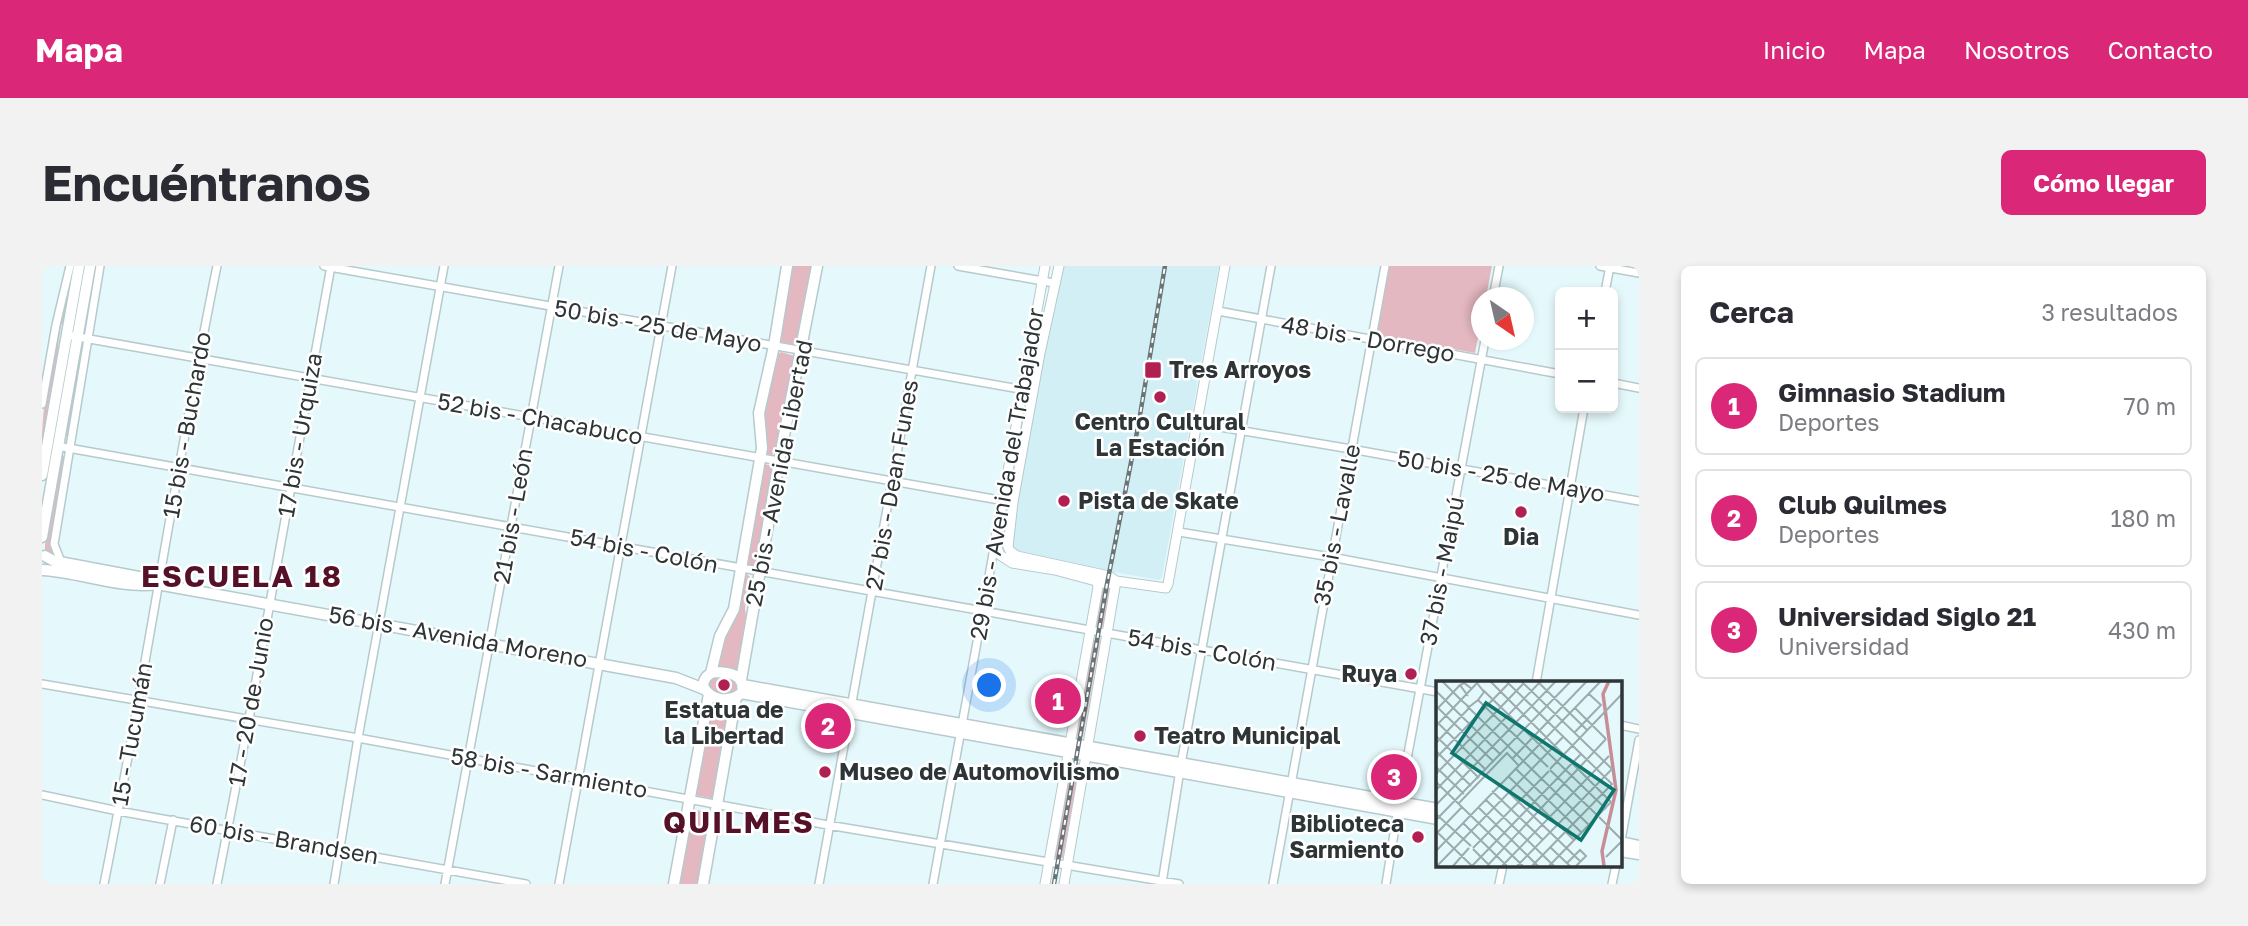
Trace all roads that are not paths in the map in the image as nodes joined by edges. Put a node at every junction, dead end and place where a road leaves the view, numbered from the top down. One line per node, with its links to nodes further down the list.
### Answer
1 (70, 266): 48 (street)
2 (79, 266): 34 (main road)
3 (90, 266): 34 (main road)
4 (100, 266): 34 (street)
5 (217, 266): 39 (street, 15 bis - Buchardo)
6 (328, 266): 25 (street, 50 bis - 25 de Mayo); 43 (street, 17 bis - Urquiza)
7 (444, 266): 25 (street)
8 (559, 266): 28 (street, 21 bis - León)
9 (672, 266): 32 (street)
10 (787, 266): 36 (main road, 25 bis - Avenida Libertad)
11 (817, 266): 38 (main road, 25 bis - Avenida Libertad)
12 (931, 266): 41 (street, 27 bis - Dean Funes)
13 (958, 266): 23 (street)
14 (1045, 266): 23 (street, 29 bis - Avenida del Trabajador)
15 (1059, 266): 24 (street, 29 bis - Avenida del Trabajador)
16 (1225, 266): 29 (street)
17 (1271, 266): 30 (street)
18 (1385, 266): 35 (street, 35 bis - Lavalle)
19 (1499, 266): 26 (street)
20 (1600, 266): 21 (street)
21 (1610, 267): 22 (street); 27 (street)
22 (1639, 273)
23 (1041, 281): 24 (street); 31 (street, 29 bis - Avenida del Trabajador)
24 (1054, 283): 33 (street, 29 bis - Avenida del Trabajador)
25 (440, 287): 28 (street, 50 bis - 25 de Mayo); 47 (street)
26 (1495, 287)
27 (1606, 287)
28 (552, 307): 32 (street, 50 bis - 25 de Mayo); 50 (street, 21 bis - León)
29 (1218, 311): 30 (street, 48 bis - Dorrego); 51 (street)
30 (1262, 319): 35 (street, 48 bis - Dorrego); 52 (street)
31 (1033, 324): 33 (street); 46 (street, 29 bis - Avenida del Trabajador)
32 (662, 326): 36 (street, 50 bis - 25 de Mayo); 53 (street)
33 (1047, 327): 46 (street, 29 bis - Avenida del Trabajador)
34 (78, 336): 39 (street, 52 bis - Chacabuco); 54 (main road); 60 (main road)
35 (1371, 340): 40 (street, 48 bis - Dorrego); 55 (street, 35 bis - Lavalle)
36 (774, 346): 38 (street, 50 bis - 25 de Mayo); 56 (main road, 25 bis - Avenida Libertad)
37 (1484, 350): 40 (street, 37 bis - Maipú)
38 (802, 351): 41 (street, 50 bis - 25 de Mayo); 57 (main road, 25 bis - Avenida Libertad)
39 (198, 358): 43 (street, 52 bis - Chacabuco); 58 (street, 15 bis - Buchardo)
40 (1482, 360): 42 (street, 48 bis - Dorrego); 59 (street, 37 bis - Maipú)
41 (912, 371): 46 (street, 50 bis - 25 de Mayo); 61 (street, 27 bis - Dean Funes)
42 (1555, 373)
43 (310, 378): 47 (street, 52 bis - Chacabuco); 62 (street, 17 bis - Urquiza)
44 (1618, 384): 45 (street)
45 (1639, 388)
46 (1028, 390): 65 (street, 29 bis - Avenida del Trabajador)
47 (419, 397): 50 (street, 52 bis - Chacabuco); 66 (street)
48 (42, 404)
49 (1583, 413): 63 (street)
50 (532, 417): 53 (street, 52 bis - Chacabuco); 67 (street, 21 bis - León)
51 (1196, 424): 52 (street, 50 bis - 25 de Mayo); 68 (street)
52 (1242, 430): 55 (street, 50 bis - 25 de Mayo); 70 (street)
53 (641, 437): 56 (street, 52 bis - Chacabuco); 73 (street)
54 (63, 447): 58 (street, 54 bis - Colón); 69 (main road); 76 (street)
55 (1351, 449): 59 (street, 50 bis - 25 de Mayo); 75 (street, 35 bis - Lavalle)
56 (761, 459): 57 (street, 52 bis - Chacabuco); 77 (main road, 25 bis - Avenida Libertad)
57 (779, 461): 61 (street, 52 bis - Chacabuco); 79 (main road, 25 bis - Avenida Libertad)
58 (179, 467): 62 (street, 54 bis - Colón); 83 (street, 15 bis - Buchardo)
59 (1462, 468): 63 (street, 50 bis - 25 de Mayo); 81 (street, 37 bis - Maipú)
60 (42, 475)
61 (891, 482): 65 (street, 52 bis - Chacabuco); 84 (street, 27 bis - Dean Funes)
62 (291, 487): 66 (street, 54 bis - Colón); 86 (street, 17 bis - Urquiza)
63 (1569, 490): 64 (street, 50 bis - 25 de Mayo); 85 (street)
64 (1639, 500)
65 (1008, 501): 71 (street, 29 bis - Avenida del Trabajador); 72 (street, 29 bis - Avenida del Trabajador)
66 (400, 507): 67 (street, 54 bis - Colón); 89 (street)
67 (511, 525): 73 (street, 54 bis - Colón); 92 (street, 21 bis - León)
68 (1179, 532): 70 (street); 82 (street)
69 (42, 537)
70 (1222, 540): 75 (street); 93 (street)
71 (995, 541): 72 (street); 80 (street); 87 (street, 29 bis - Avenida del Trabajador)
72 (1009, 546): 80 (street)
73 (620, 547): 77 (street, 54 bis - Colón); 94 (street)
74 (43, 553): 76 (main road, 56 bis - Avenida Moreno); 78 (main road)
75 (1331, 557): 81 (street); 95 (street, 35 bis - Lavalle)
76 (61, 562): 83 (main road, 56 bis - Avenida Moreno)
77 (741, 569): 79 (street, 54 bis - Colón); 96 (main road, 25 bis - Avenida Libertad)
78 (42, 570): 83 (main road, 56 bis - Avenida Moreno)
79 (756, 571): 84 (street, 54 bis - Colón); 100 (main road, 25 bis - Avenida Libertad)
80 (1097, 577): 82 (street); 90 (street)
81 (1440, 579): 85 (street); 101 (street, 37 bis - Maipú)
82 (1116, 581): 91 (street)
83 (157, 584): 86 (main road, 56 bis - Avenida Moreno); 104 (street, 15 - Tucumán)
84 (873, 590): 87 (street, 54 bis - Colón); 105 (street, 27 bis - Dean Funes)
85 (1552, 599): 88 (street); 98 (street)
86 (269, 603): 89 (main road, 56 bis - Avenida Moreno); 106 (street, 17 - 20 de Junio)
87 (983, 611): 90 (street, 54 bis - Colón); 107 (street, 29 bis - Avenida del Trabajador)
88 (1639, 615)
89 (380, 623): 92 (main road, 56 bis - Avenida Moreno); 108 (street)
90 (1089, 630): 91 (street, 54 bis - Colón); 110 (street)
91 (1106, 633): 93 (street, 54 bis - Colón); 111 (street)
92 (490, 643): 94 (main road, 56 bis - Avenida Moreno); 112 (street, 21 bis - León)
93 (1201, 651): 95 (street, 54 bis - Colón); 113 (street)
94 (600, 663): 97 (main road, 56 bis - Avenida Moreno); 114 (street)
95 (1311, 670): 101 (street, 54 bis - Colón); 115 (street, 35 bis - Lavalle)
96 (709, 675): 97 (main road, 56 bis - Avenida Moreno); 100 (main road, 56 bis - Avenida Moreno); 102 (main road, 25 bis - Avenida Libertad)
97 (676, 678): 102 (main road, 56 bis - Avenida Moreno)
98 (1536, 681)
99 (42, 684): 104 (street, 58 bis - Sarmiento)
100 (741, 689): 102 (main road, 56 bis - Avenida Moreno); 105 (main road); 118 (main road, 25 bis - Avenida Libertad)
101 (1420, 689): 103 (street, 54 bis - Colón); 119 (street, 37 bis - Maipú)
102 (707, 692): 117 (main road, 25 bis - Avenida Libertad)
103 (1436, 692)
104 (139, 701): 106 (street, 58 bis - Sarmiento); 121 (street, 15 - Tucumán)
105 (850, 708): 107 (main road); 124 (street, 27 bis - Dean Funes)
106 (249, 719): 108 (street, 58 bis - Sarmiento); 125 (street, 17 - 20 de Junio)
107 (961, 728): 110 (main road); 127 (street, 29 bis - Avenida del Trabajador)
108 (358, 738): 112 (street, 58 bis - Sarmiento); 129 (street)
109 (1639, 740): 126 (street)
110 (1069, 748): 111 (main road); 131 (street)
111 (1086, 750): 113 (main road); 132 (street)
112 (469, 758): 114 (street, 58 bis - Sarmiento); 135 (street, 21 bis - León)
113 (1180, 768): 115 (main road); 136 (street)
114 (577, 779): 117 (street, 58 bis - Sarmiento); 143 (street)
115 (1290, 787): 119 (main road); 151 (street, 35 bis - Lavalle)
116 (42, 795): 121 (street, 60 bis - Brandsen)
117 (690, 798): 118 (street, 58 bis - Sarmiento); 144 (main road, 25 bis - Avenida Libertad)
118 (719, 804): 124 (street, 58 bis - Sarmiento); 145 (main road, 25 bis - Avenida Libertad)
119 (1398, 806): 120 (main road); 122 (main road); 152 (street, 37 bis - Maipú)
120 (1436, 809)
121 (118, 811): 123 (street, 60 bis - Brandsen); 137 (street, 15 - Tucumán)
122 (1436, 818)
123 (173, 820): 125 (street, 60 bis - Brandsen); 138 (street)
124 (828, 825): 127 (street, 58 bis - Sarmiento); 146 (street, 27 bis - Dean Funes)
125 (228, 830): 129 (street, 60 bis - Brandsen); 139 (street, 17 - 20 de Junio)
126 (1622, 834)
127 (941, 844): 131 (street, 58 bis - Sarmiento); 147 (street, 29 bis - Avenida del Trabajador)
128 (1622, 846): 130 (main road)
129 (340, 849): 135 (street, 60 bis - Brandsen); 140 (street)
130 (1639, 854)
131 (1049, 863): 132 (street, 58 bis - Sarmiento); 148 (street)
132 (1067, 866): 136 (street, 58 bis - Sarmiento); 149 (street)
133 (1503, 866): 153 (street)
134 (1616, 866): 154 (street)
135 (448, 869): 141 (street, 21 bis - León); 142 (street, 60 bis - Brandsen)
136 (1162, 882): 150 (street, 58 bis - Sarmiento)
137 (104, 884)
138 (160, 884)
139 (217, 884)
140 (334, 884)
141 (445, 884)
142 (526, 884)
143 (559, 884)
144 (674, 884)
145 (703, 884)
146 (819, 884)
147 (933, 884)
148 (1045, 884)
149 (1064, 884)
150 (1179, 884)
151 (1273, 884)
152 (1386, 884)
153 (1499, 884)
154 (1612, 884)

